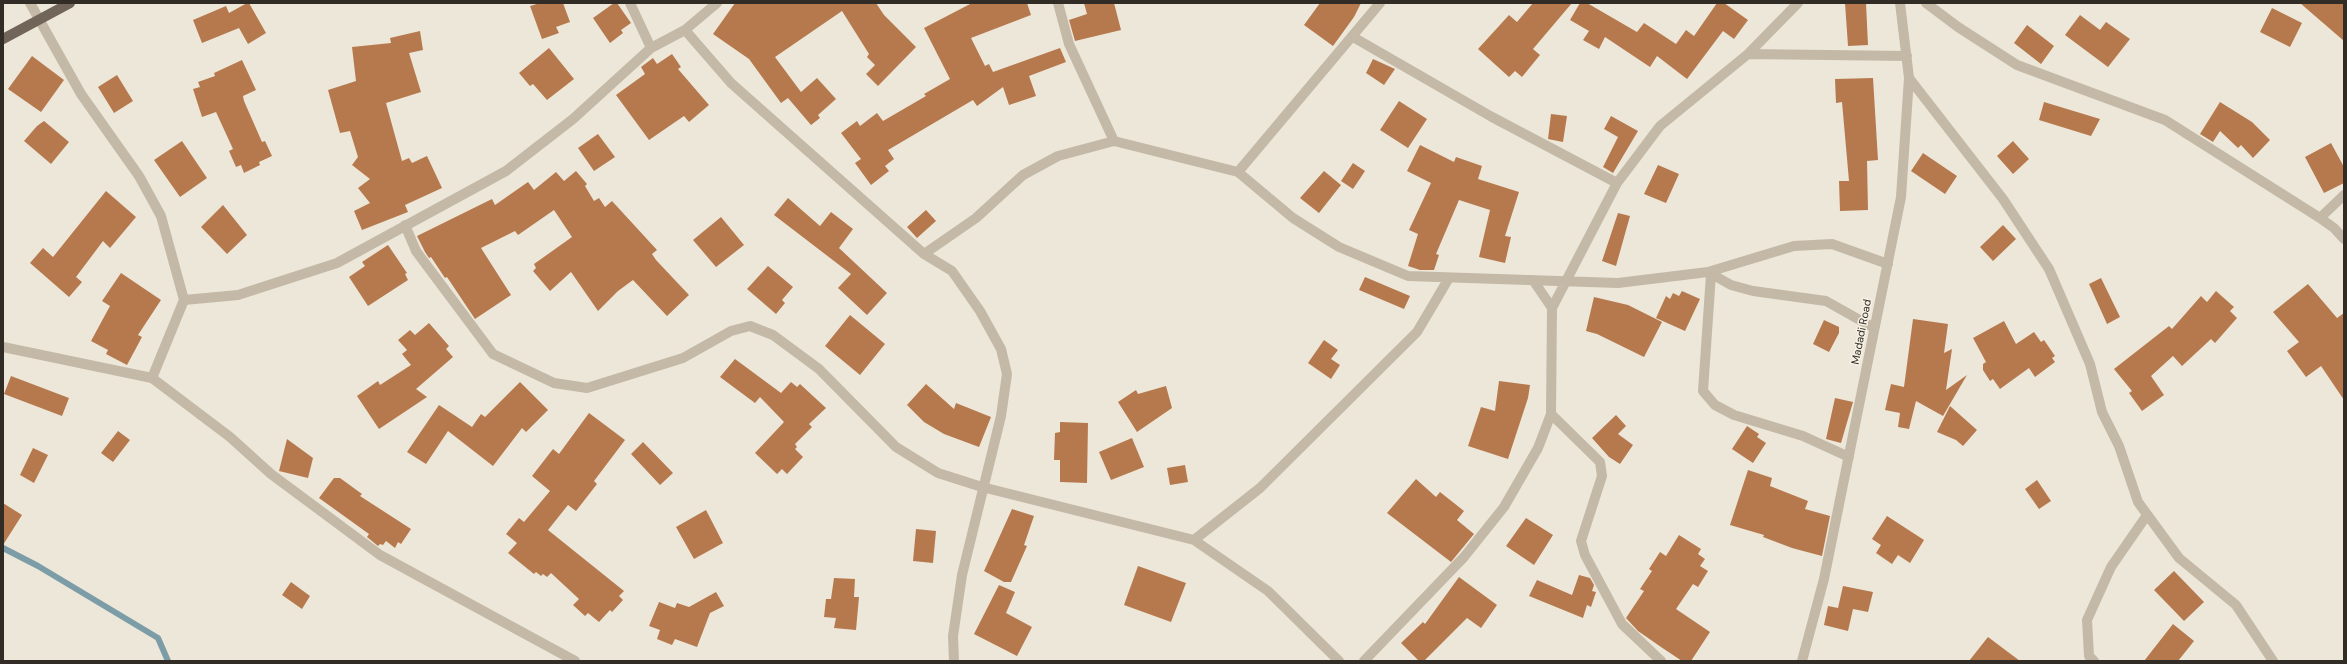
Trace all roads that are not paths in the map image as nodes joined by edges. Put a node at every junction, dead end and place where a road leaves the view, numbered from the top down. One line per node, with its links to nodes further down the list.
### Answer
1 (30, 3): 10 (street)
2 (70, 3): 10 (main road)
3 (630, 3): 14 (street)
4 (718, 3): 11 (street)
5 (1058, 3): 18 (street)
6 (1380, 3): 12 (street)
7 (1798, 3): 15 (street)
8 (1900, 3): 16 (street, Madadi Road)
9 (1926, 3): 22 (street)
10 (39, 18): 13 (main road); 32 (street)
11 (684, 30): 14 (street); 26 (street)
12 (1353, 37): 19 (street); 20 (street)
13 (3, 39)
14 (651, 48): 23 (street)
15 (1748, 54): 16 (street); 20 (street)
16 (1907, 56): 17 (street, Madadi Road)
17 (1909, 78): 27 (street, Madadi Road); 40 (street)
18 (1114, 140): 19 (street); 26 (street)
19 (1238, 172): 29 (street)
20 (1617, 183): 31 (street)
21 (2344, 195): 22 (street)
22 (2320, 218): 24 (street)
23 (405, 225): 32 (street); 39 (street)
24 (2339, 228): 25 (street)
25 (2344, 239)
26 (924, 254): 39 (street)
27 (1888, 264): 28 (street); 34 (street, Madadi Road)
28 (1709, 273): 31 (street); 34 (street); 38 (street)
29 (1449, 278): 30 (street); 41 (street)
30 (1533, 280): 31 (street); 33 (street)
31 (1565, 281): 33 (street)
32 (184, 300): 36 (street)
33 (1552, 308): 37 (street)
34 (1874, 328): 38 (street, Madadi Road)
35 (3, 347): 36 (street)
36 (152, 378): 43 (street)
37 (1551, 414): 46 (street); 47 (street)
38 (1849, 457): 48 (street, Madadi Road)
39 (982, 487): 41 (street); 44 (street)
40 (2147, 515): 42 (street); 49 (street)
41 (1194, 540): 45 (street)
42 (2269, 659)
43 (575, 661)
44 (954, 661)
45 (1339, 661)
46 (1364, 661)
47 (1661, 661)
48 (1802, 661)
49 (2094, 661)

